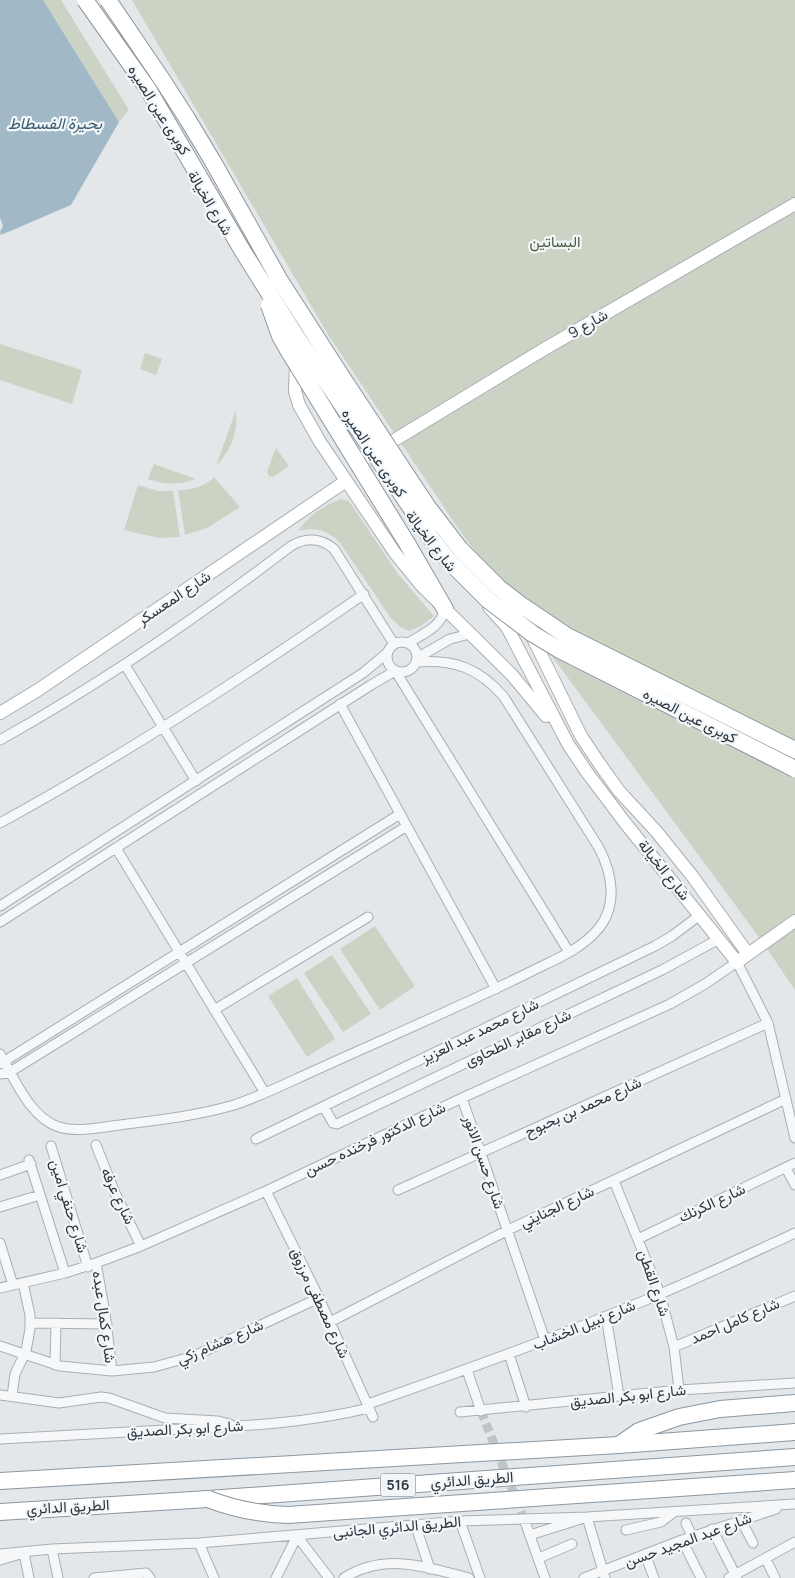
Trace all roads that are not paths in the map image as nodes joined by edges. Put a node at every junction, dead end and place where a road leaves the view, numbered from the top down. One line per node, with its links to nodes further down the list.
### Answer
1 (85, 0): 5 (street, شارع الخيالة); 6 (highway, كوبرى عين الصيره, bridge)
2 (107, 0): 4 (street, شارع الخيالة); 24 (highway, كوبرى عين الصيره, bridge)
3 (795, 204): 8 (street, شارع 9)
4 (235, 209): 5 (street); 8 (street, شارع الخيالة)
5 (218, 219): 7 (street, شارع الخيالة)
6 (266, 288): 11 (highway, bridge); 25 (highway, كوبرى عين الصيره, bridge)
7 (296, 349): 9 (street); 23 (street, شارع الخيالة)
8 (383, 447): 32 (street, شارع الخيالة)
9 (346, 481): 11 (street); 20 (street, شارع المعسكر)
10 (364, 594): 14 (street); 17 (street); 21 (street)
11 (445, 609): 12 (street); 13 (street)
12 (470, 634): 16 (street); 23 (street)
13 (408, 643): 14 (street); 16 (street)
14 (394, 644): 15 (street)
15 (387, 653): 18 (street); 26 (street)
16 (417, 660): 18 (street); 44 (street)
17 (125, 665): 21 (street); 22 (street)
18 (396, 672): 19 (street); 44 (street)
19 (340, 704): 27 (street); 29 (street)
20 (0, 713)
21 (162, 728): 26 (street); 30 (street)
22 (0, 740)
23 (568, 744): 33 (street, شارع الخيالة)
24 (795, 750)
25 (795, 770)
26 (195, 781): 27 (street); 28 (street); 37 (street)
27 (209, 788): 28 (street)
28 (196, 796): 34 (street)
29 (400, 814): 31 (street); 43 (street)
30 (0, 823)
31 (407, 826): 47 (street); 48 (street)
32 (656, 831): 33 (street); 35 (street, شارع الخيالة)
33 (643, 845): 36 (street, شارع الخيالة)
34 (116, 848): 41 (street); 43 (street)
35 (676, 855): 36 (street); 45 (street, شارع الخيالة)
36 (662, 868): 38 (street, شارع الخيالة)
37 (0, 906)
38 (700, 915): 42 (street, شارع الخيالة); 57 (street, شارع محمد عبد العزيز)
39 (368, 917): 49 (street)
40 (795, 921): 45 (street)
41 (0, 922)
42 (719, 939): 46 (street, شارع الخيالة); 57 (street, شارع مقابر الطحاوى)
43 (179, 952): 47 (street); 51 (street)
44 (569, 952): 48 (street)
45 (748, 954): 46 (street)
46 (737, 962): 50 (street); 55 (street, شارع الدكتور فرخنده حسن)
47 (186, 963): 49 (street); 52 (street)
48 (496, 989): 54 (street)
49 (214, 1010): 54 (street)
50 (768, 1023): 56 (street); 62 (street, شارع محمد بن بحبوح)
51 (1, 1060): 52 (street)
52 (10, 1072): 53 (street); 54 (street)
53 (0, 1074)
54 (265, 1093)
55 (462, 1098): 62 (street, شارع حسن الانور); 68 (street, شارع الدكتور فرخنده حسن)
56 (786, 1099): 58 (street); 66 (street, شارع الجنايني)
57 (324, 1107): 59 (street, شارع محمد عبد العزيز)
58 (795, 1138)
59 (256, 1139)
60 (96, 1145): 76 (street, شارع عرفه)
61 (51, 1146): 77 (street, شارع حنفي امين)
62 (481, 1153): 69 (street, شارع محمد بن بحبوح); 72 (street, شارع حسن الانور)
63 (795, 1162): 64 (street, شارع الكرنك)
64 (786, 1168): 67 (street); 74 (street, شارع الكرنك)
65 (0, 1174): 70 (street)
66 (614, 1181): 72 (street, شارع الجنايني); 74 (street, شارع القطن)
67 (795, 1185)
68 (266, 1190): 76 (street, شارع الدكتور فرخنده حسن); 84 (street, شارع مصطفى مرزوق)
69 (398, 1190)
70 (40, 1195): 71 (street); 78 (street)
71 (0, 1207)
72 (508, 1230): 86 (street, شارع الجنايني); 90 (street, شارع حسن الانور)
73 (795, 1233): 82 (street, شارع نبيل الخشاب)
74 (638, 1239): 82 (street, شارع القطن)
75 (0, 1243): 80 (street)
76 (141, 1246): 77 (street, شارع الدكتور فرخنده حسن)
77 (92, 1265): 78 (street, شارع الدكتور فرخنده حسن); 89 (street, شارع كمال عبده)
78 (64, 1273): 79 (street, شارع الدكتور فرخنده حسن)
79 (23, 1283): 80 (street, شارع الدكتور فرخنده حسن); 87 (street)
80 (13, 1286): 81 (street, شارع الدكتور فرخنده حسن)
81 (0, 1288)
82 (660, 1294): 85 (street, شارع نبيل الخشاب); 92 (street, شارع القطن)
83 (795, 1296): 92 (street, شارع كامل احمد)
84 (319, 1298): 86 (street, شارع مصطفى مرزوق); 97 (street, شارع هشام زكي)
85 (606, 1316): 90 (street, شارع نبيل الخشاب); 102 (street)
86 (330, 1322): 104 (street, شارع مصطفى مرزوق)
87 (30, 1323): 88 (street); 94 (street)
88 (56, 1323): 89 (street); 95 (street)
89 (107, 1324): 97 (street, شارع كمال عبده)
90 (546, 1340): 93 (street, شارع نبيل الخشاب)
91 (0, 1346): 94 (street, شارع هشام زكي)
92 (674, 1347): 99 (street, شارع القطن)
93 (509, 1354): 96 (street, شارع نبيل الخشاب); 105 (street)
94 (24, 1355): 95 (street, شارع هشام زكي); 101 (street)
95 (54, 1365): 97 (street, شارع هشام زكي)
96 (467, 1370): 104 (street, شارع نبيل الخشاب); 106 (street)
97 (112, 1371)
98 (795, 1383): 99 (street, شارع ابو بكر الصديق)
99 (679, 1390): 102 (street, شارع ابو بكر الصديق)
100 (0, 1395): 101 (street)
101 (12, 1396): 109 (street)
102 (619, 1396): 105 (street, شارع ابو بكر الصديق)
103 (795, 1403): 112 (highway)
104 (368, 1406): 108 (street, شارع مصطفى مرزوق); 109 (street, شارع ابو بكر الصديق)
105 (526, 1407): 106 (street, شارع ابو بكر الصديق)
106 (481, 1410): 107 (street, شارع ابو بكر الصديق)
107 (460, 1412)
108 (373, 1417)
109 (236, 1426): 111 (street, شارع ابو بكر الصديق)
110 (795, 1432): 112 (highway, الطريق الدائري / 516)
111 (0, 1439)
112 (619, 1445): 115 (highway, الطريق الدائري / 516)
113 (795, 1457): 116 (highway, الطريق الدائري / 516)
114 (795, 1480): 116 (highway, bridge)
115 (0, 1481)
116 (208, 1499): 118 (highway, الطريق الدائري / 516)
117 (794, 1504): 119 (street, الطريق الدائري الجانبى); 122 (street, شارع عبد المجيد حسن)
118 (0, 1512)
119 (674, 1512): 120 (street, الطريق الدائري الجانبى); 126 (street)
120 (586, 1517): 121 (street, الطريق الدائري الجانبى); 128 (street); 145 (street)
121 (524, 1519): 123 (street, الطريق الدائري الجانبى); 128 (street)
122 (741, 1520): 127 (street, شارع عبد المجيد حسن); 134 (street)
123 (460, 1521): 125 (street, الطريق الدائري الجانبى); 156 (street)
124 (686, 1523): 130 (street)
125 (416, 1524): 129 (street, الطريق الدائري الجانبى); 143 (street)
126 (626, 1530)
127 (712, 1530): 130 (street, شارع عبد المجيد حسن); 146 (street)
128 (530, 1534): 140 (street)
129 (297, 1536): 133 (street, الطريق الدائري الجانبى); 152 (street); 153 (street)
130 (692, 1536): 131 (street, شارع عبد المجيد حسن)
131 (682, 1540): 139 (street, شارع عبد المجيد حسن); 160 (street)
132 (795, 1542): 141 (street)
133 (199, 1543): 136 (street, الطريق الدائري الجانبى); 151 (street)
134 (753, 1543)
135 (572, 1544): 140 (street)
136 (52, 1549): 137 (street, الطريق الدائري الجانبى); 148 (street)
137 (24, 1553): 138 (street, الطريق الدائري الجانبى); 142 (street); 147 (street)
138 (0, 1554)
139 (645, 1554): 145 (street, شارع عبد المجيد حسن); 159 (street)
140 (539, 1558): 157 (street)
141 (766, 1559): 146 (street); 161 (street)
142 (0, 1560)
143 (430, 1568): 144 (street); 155 (street)
144 (364, 1574): 154 (street)
145 (604, 1574): 158 (street, شارع عبد المجيد حسن)
146 (734, 1577)
147 (29, 1578)
148 (58, 1578)
149 (94, 1578): 150 (street)
150 (150, 1578)
151 (214, 1578)
152 (276, 1578)
153 (329, 1578)
154 (344, 1578)
155 (469, 1578)
156 (480, 1578)
157 (545, 1578)
158 (584, 1578)
159 (654, 1578)
160 (701, 1578)
161 (776, 1578)

